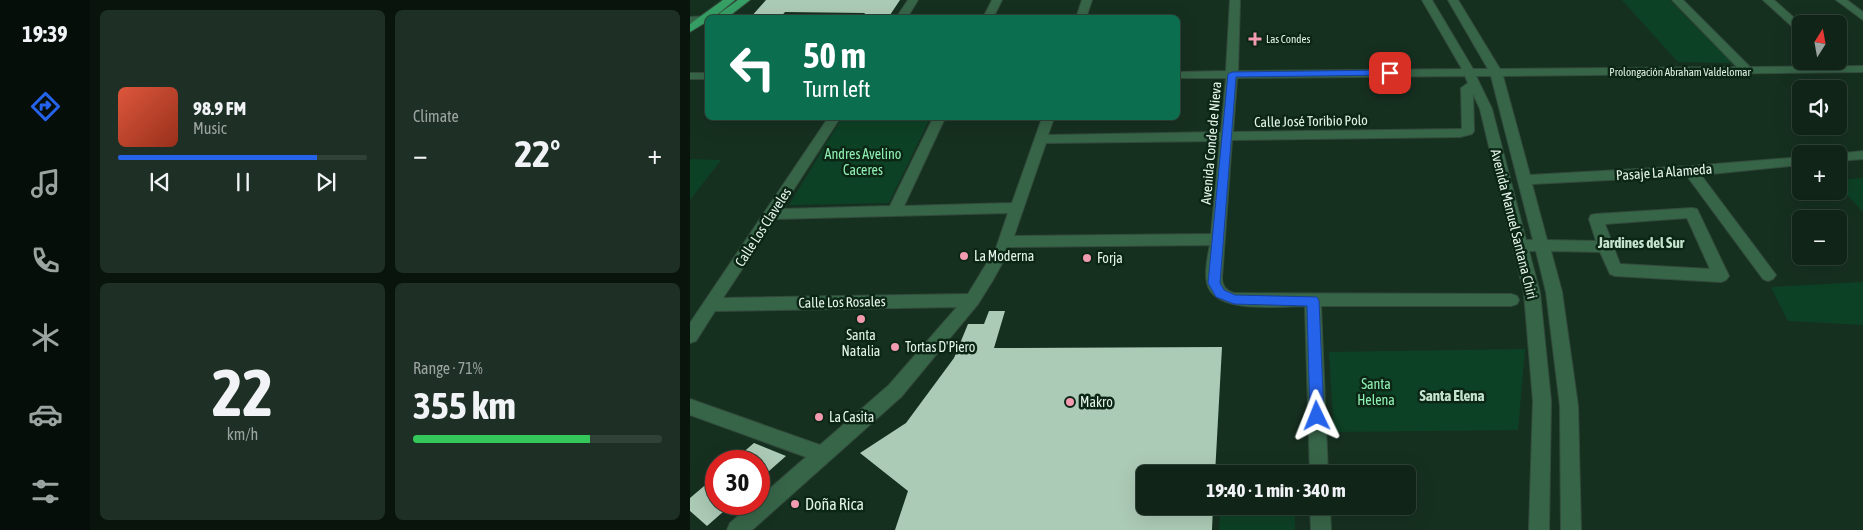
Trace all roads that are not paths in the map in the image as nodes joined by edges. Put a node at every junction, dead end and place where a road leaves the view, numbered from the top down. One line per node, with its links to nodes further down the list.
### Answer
1 (730, 0): 12 (main road)
2 (745, 0): 13 (main road)
3 (913, 0): 14 (street)
4 (997, 0): 15 (street)
5 (1087, 0): 16 (street)
6 (1235, 0): 29 (street, Avenida Conde de Nieva)
7 (1427, 0): 33 (street, Avenida Manuel Santana Chiri)
8 (1453, 0): 27 (street, Avenida Manuel Santana Chiri)
9 (1677, 0): 28 (street)
10 (1768, 0): 19 (street)
11 (1841, 0): 17 (street)
12 (714, 15)
13 (724, 15)
14 (903, 15)
15 (990, 15)
16 (1082, 15)
17 (1863, 17)
18 (690, 20): 20 (street)
19 (1792, 21)
20 (705, 22)
21 (705, 22): 23 (main road)
22 (705, 23): 24 (main road)
23 (690, 29)
24 (690, 39)
25 (1863, 69): 26 (street, Prolongación Abraham Valdelomar)
26 (1848, 70): 28 (street, Prolongación Abraham Valdelomar)
27 (1496, 72): 28 (street, Prolongación Abraham Valdelomar); 33 (street, Prolongación Abraham Valdelomar); 43 (street, Avenida Manuel Santana Chiri)
28 (1748, 72)
29 (1232, 74): 30 (street, Prolongación Abraham Valdelomar); 33 (street, Prolongación Abraham Valdelomar); 37 (street, Avenida Conde de Nieva)
30 (1180, 75)
31 (690, 76): 32 (street)
32 (705, 76)
33 (1471, 78): 37 (street, Calle José Toribio Polo); 50 (street, Avenida Manuel Santana Chiri)
34 (833, 120): 46 (street, Calle Los Claveles)
35 (938, 120): 45 (street)
36 (1047, 120): 38 (street)
37 (1227, 137): 38 (street, Calle José Toribio Polo); 47 (street, Avenida Conde de Nieva)
38 (1041, 139): 44 (street)
39 (1863, 155): 40 (street)
40 (1847, 156)
41 (1792, 162): 42 (street, Pasaje La Alameda)
42 (1691, 171): 43 (street, Pasaje La Alameda); 52 (street)
43 (1526, 180): 49 (street, Avenida Manuel Santana Chiri)
44 (1017, 208): 45 (street); 48 (street)
45 (894, 211): 46 (street)
46 (772, 214): 56 (street, Calle Los Claveles)
47 (1217, 239): 48 (street); 55 (street, Avenida Conde de Nieva)
48 (1005, 242): 53 (street)
49 (1543, 245): 50 (street); 51 (street); 65 (street, Avenida Manuel Santana Chiri)
50 (1520, 246): 64 (street, Avenida Manuel Santana Chiri)
51 (1605, 247): 51 (street)
52 (1768, 275)
53 (972, 300): 56 (street, Calle Los Rosales); 59 (street)
54 (1511, 300): 55 (street)
55 (1313, 301): 60 (street)
56 (711, 305): 57 (street, Calle Los Claveles)
57 (690, 336)
58 (690, 407): 59 (street)
59 (824, 456): 62 (street)
60 (1319, 465)
61 (1320, 515): 63 (street)
62 (737, 530)
63 (1321, 530)
64 (1539, 530)
65 (1571, 530)

